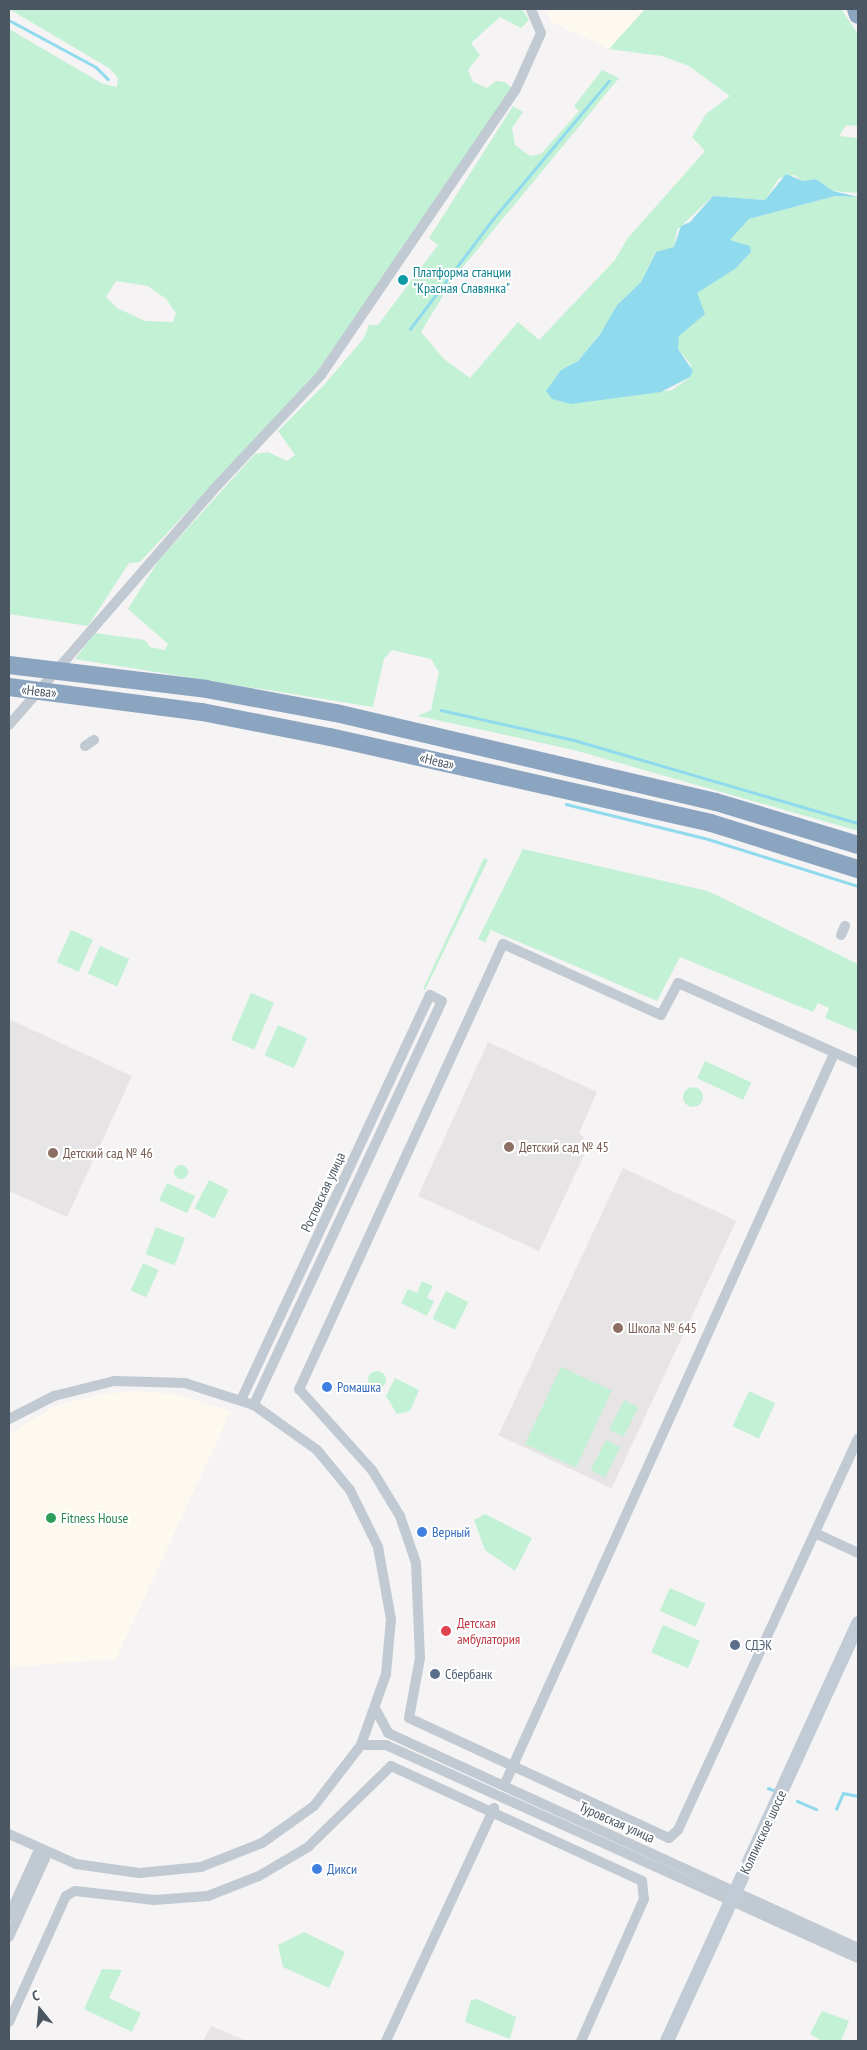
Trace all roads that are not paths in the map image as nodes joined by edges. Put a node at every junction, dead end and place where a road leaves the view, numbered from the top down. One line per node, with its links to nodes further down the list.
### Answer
1 (531, 9): 6 (street)
2 (856, 9): 3 (highway)
3 (858, 15)
4 (9, 665): 9 (highway, «Нева»)
5 (9, 687): 10 (highway, «Нева»)
6 (9, 725)
7 (94, 740): 8 (street)
8 (85, 746)
9 (858, 845)
10 (858, 869)
11 (834, 1054): 12 (street); 22 (street); 22 (street)
12 (858, 1063)
13 (242, 1400): 14 (street); 14 (street, Ростовская улица); 15 (street)
14 (254, 1405): 20 (street)
15 (9, 1419)
16 (858, 1438): 17 (street)
17 (815, 1533): 18 (street); 22 (street)
18 (858, 1553)
19 (858, 1623): 27 (main road, Колпинское шоссе)
20 (376, 1710): 21 (street); 27 (street, Туровская улица)
21 (361, 1745): 26 (street); 27 (street, Туровская улица)
22 (512, 1768): 23 (street)
23 (506, 1781)
24 (493, 1810): 32 (street); 33 (street); 34 (street)
25 (9, 1834): 26 (street)
26 (43, 1852): 28 (street); 29 (street)
27 (734, 1896): 30 (street, Туровская улица); 31 (street, Туровская улица); 35 (main road, Колпинское шоссе)
28 (9, 1916)
29 (9, 1937)
30 (858, 1948)
31 (858, 1958)
32 (9, 2022)
33 (386, 2041)
34 (581, 2041)
35 (667, 2041)

